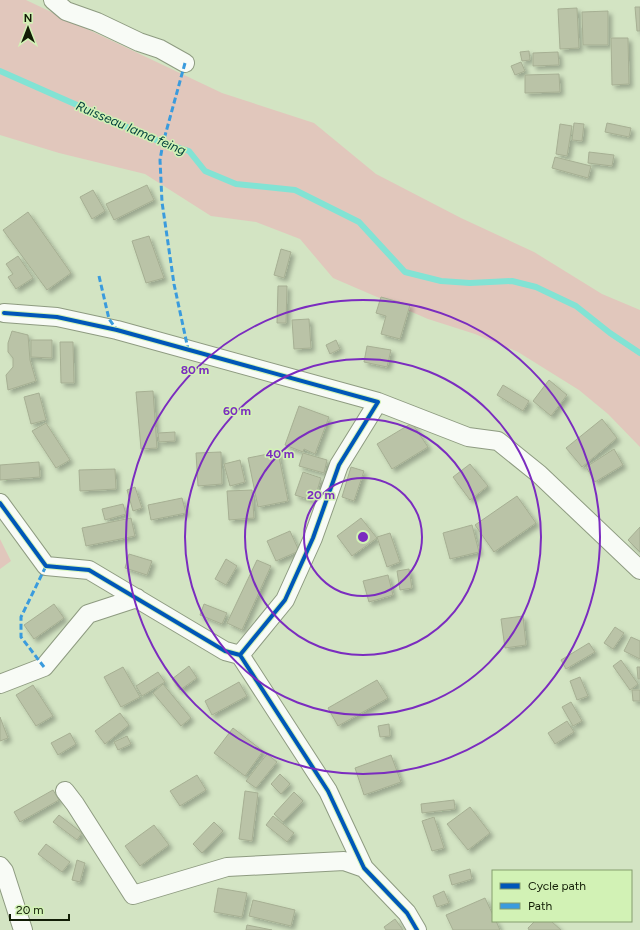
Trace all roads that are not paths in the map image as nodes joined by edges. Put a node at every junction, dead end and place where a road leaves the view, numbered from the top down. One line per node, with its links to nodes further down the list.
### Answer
1 (53, 0): 2 (street)
2 (185, 63)
3 (4, 313): 4 (street)
4 (378, 402): 6 (street); 8 (street)
5 (0, 503): 7 (street)
6 (640, 570)
7 (137, 598): 8 (street); 9 (street)
8 (240, 654): 12 (street)
9 (0, 684)
10 (65, 791): 12 (street)
11 (0, 866): 13 (street)
12 (364, 868): 14 (street)
13 (24, 930)
14 (417, 930)

